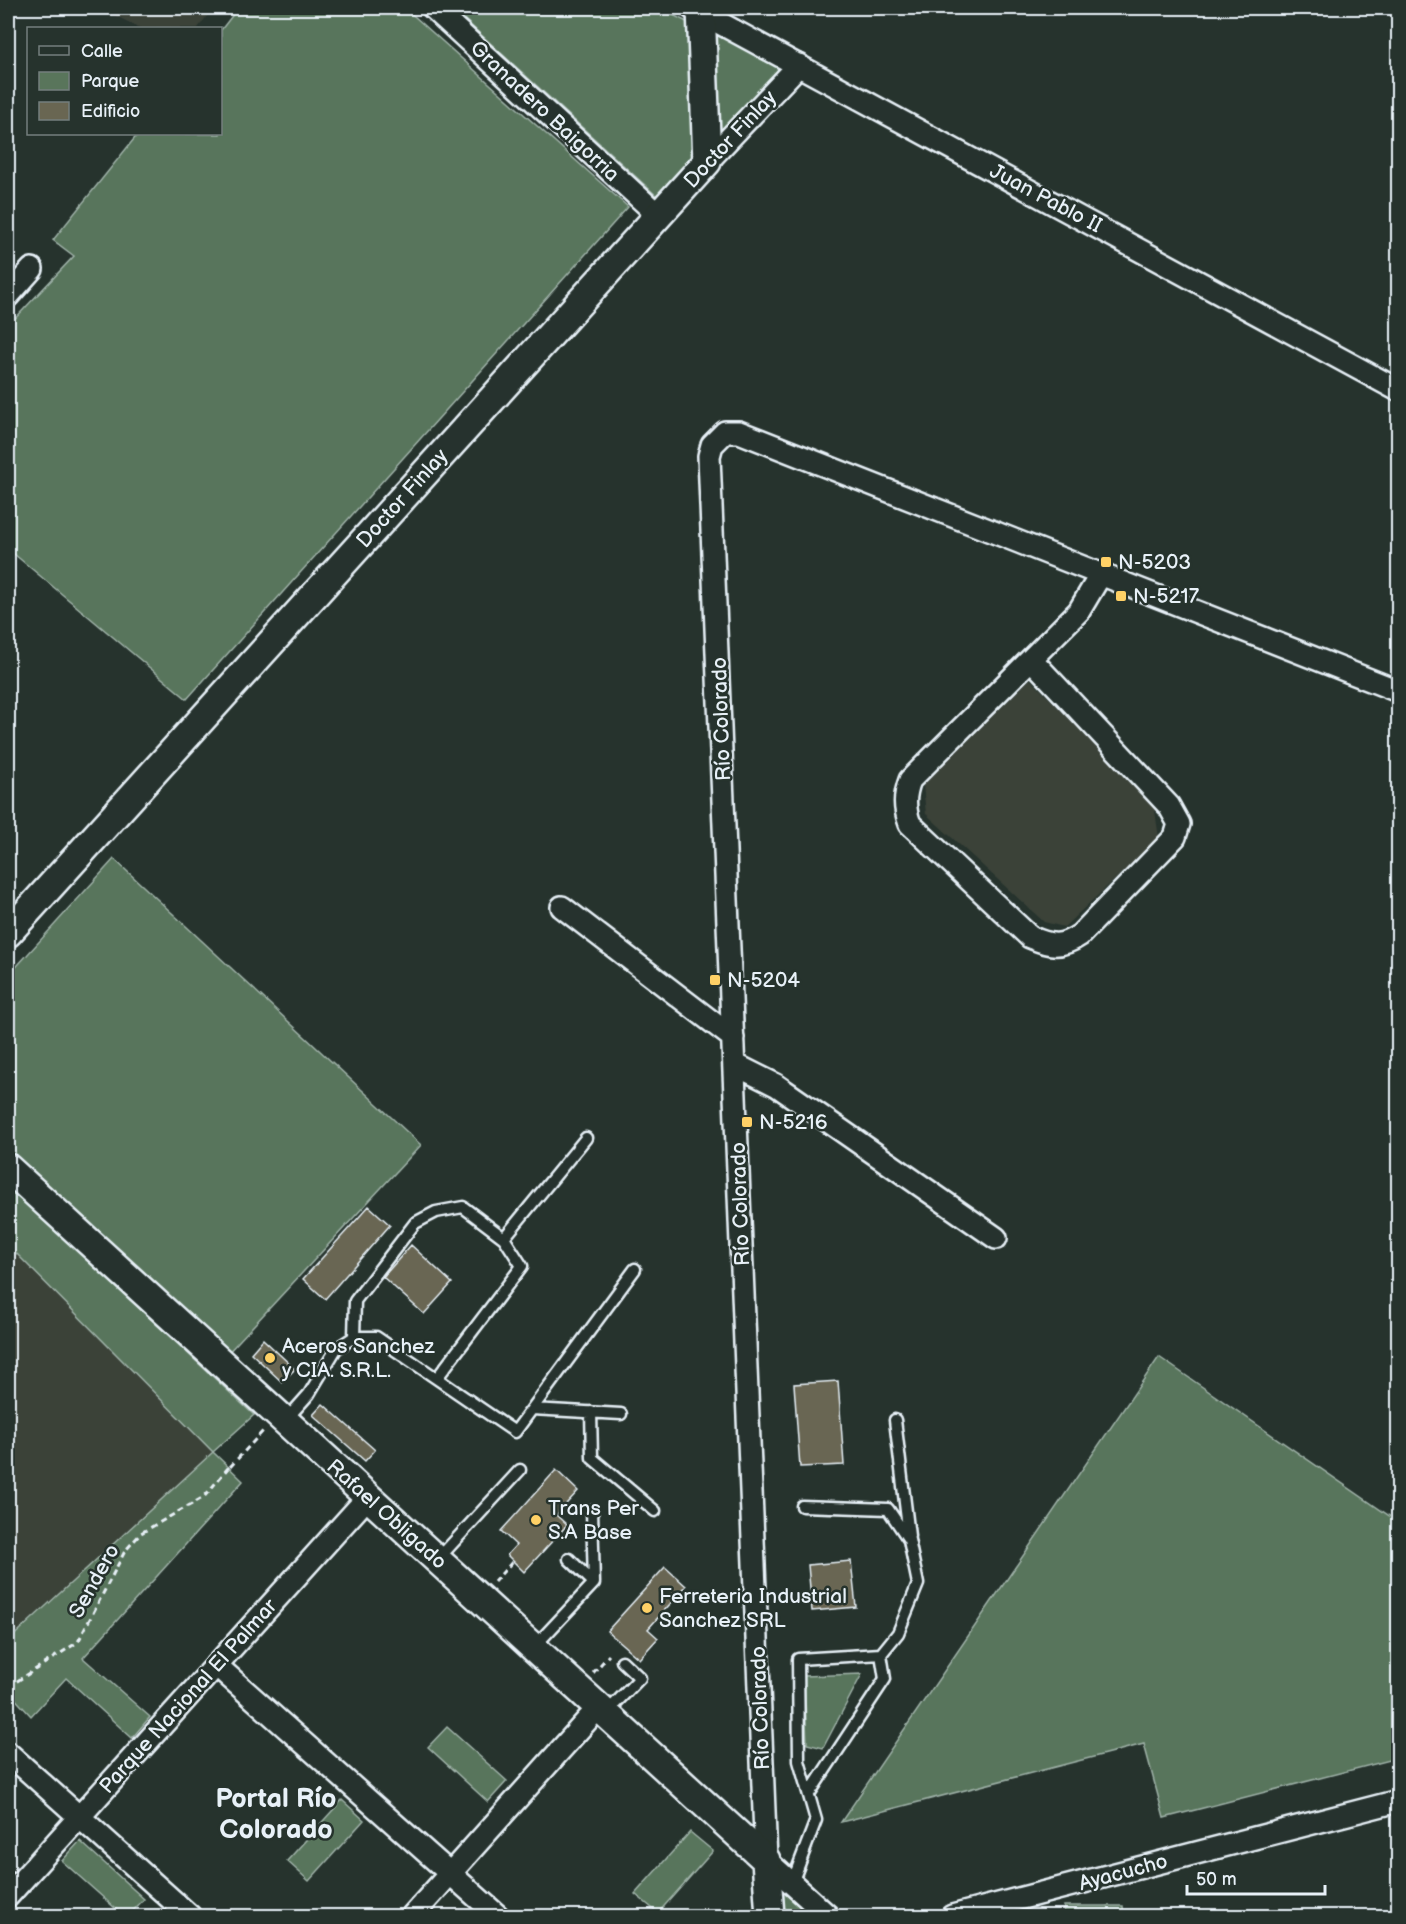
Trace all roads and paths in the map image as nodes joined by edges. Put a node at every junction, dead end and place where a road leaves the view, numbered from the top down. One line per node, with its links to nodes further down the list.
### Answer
1 (433, 8): 5 (street, Granadero Baigorria)
2 (698, 9): 3 (street, Juan Pablo II); 4 (street)
3 (799, 65): 4 (street, Doctor Finlay); 8 (street, Juan Pablo II)
4 (707, 162): 5 (street, Doctor Finlay)
5 (658, 215): 13 (street, Doctor Finlay)
6 (32, 269): 7 (street)
7 (8, 296)
8 (1398, 390)
9 (1101, 574): 10 (street); 11 (street); 14 (street, Río Colorado)
10 (1031, 659): 10 (street)
11 (1398, 691)
12 (562, 907): 14 (street)
13 (8, 933)
14 (733, 1038): 15 (street, Río Colorado)
15 (734, 1064): 19 (street); 51 (street, Río Colorado)
16 (586, 1138): 18 (lane)
17 (8, 1168): 26 (street, Rafael Obligado)
18 (504, 1238): 21 (lane); 22 (lane)
19 (996, 1238)
20 (634, 1269): 23 (lane)
21 (354, 1337): 22 (lane); 26 (lane)
22 (436, 1378): 23 (lane)
23 (532, 1409): 24 (lane)
24 (591, 1412): 25 (lane); 32 (lane)
25 (621, 1414)
26 (281, 1418): 29 (street, Rafael Obligado); 44 (path, Sendero)
27 (895, 1420): 33 (lane)
28 (520, 1470): 35 (lane)
29 (368, 1497): 35 (street, Rafael Obligado); 43 (street, Parque Nacional El Palmar)
30 (802, 1506): 33 (lane)
31 (592, 1510): 37 (lane)
32 (655, 1511)
33 (909, 1540): 41 (lane)
34 (569, 1558): 37 (lane)
35 (437, 1560): 38 (street, Rafael Obligado)
36 (513, 1561): 38 (path)
37 (594, 1583): 39 (lane)
38 (480, 1598): 39 (street, Rafael Obligado)
39 (534, 1648): 45 (street, Rafael Obligado)
40 (613, 1650): 45 (path)
41 (881, 1654): 48 (lane); 48 (lane)
42 (622, 1661): 46 (lane)
43 (216, 1665): 50 (street, Parque Nacional El Palmar); 52 (street)
44 (8, 1687)
45 (579, 1689): 46 (street, Rafael Obligado)
46 (602, 1710): 51 (street, Rafael Obligado); 52 (street)
47 (8, 1752): 50 (street)
48 (808, 1794): 53 (lane)
49 (1398, 1801): 60 (street, Ayacucho)
50 (79, 1816): 54 (street, Parque Nacional El Palmar); 55 (street)
51 (766, 1860): 53 (street); 58 (street, Río Colorado)
52 (451, 1874): 56 (street); 57 (street)
53 (792, 1883): 59 (street)
54 (8, 1896)
55 (190, 1917)
56 (412, 1917)
57 (498, 1917)
58 (770, 1917)
59 (828, 1917)
60 (952, 1917)

